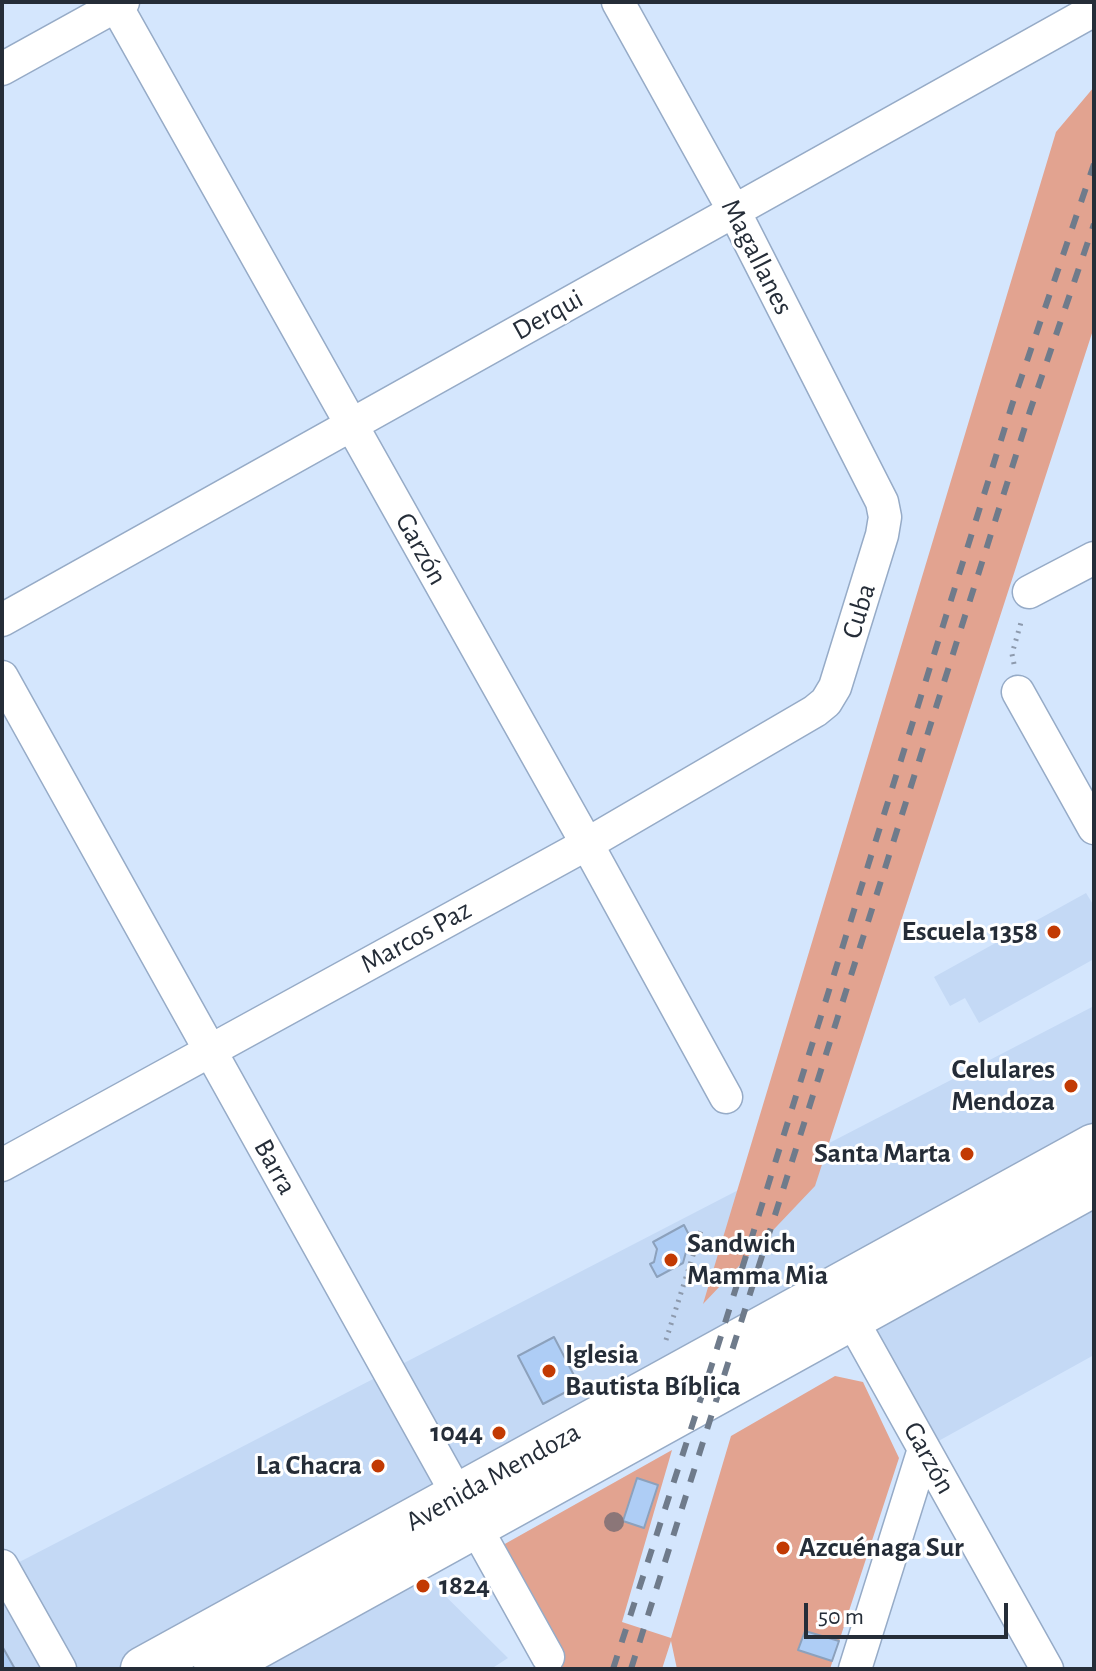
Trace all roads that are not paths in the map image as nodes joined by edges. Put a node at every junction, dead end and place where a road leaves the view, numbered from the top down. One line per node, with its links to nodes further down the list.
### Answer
1 (618, 2): 5 (street, Magallanes)
2 (118, 3): 4 (street); 6 (street, Garzón)
3 (1094, 10): 5 (street, Derqui)
4 (2, 69)
5 (734, 211): 6 (street, Derqui); 7 (street, Magallanes)
6 (351, 425): 10 (street, Derqui); 15 (street, Garzón)
7 (885, 517): 13 (street, Cuba)
8 (1094, 558): 9 (street)
9 (1029, 592)
10 (2, 620)
11 (2, 677): 16 (street, Barra)
12 (1018, 692): 14 (street)
13 (826, 702): 15 (street, Marcos Paz)
14 (1094, 828)
15 (587, 844): 16 (street, Marcos Paz); 17 (street, Garzón)
16 (210, 1051): 19 (street, Marcos Paz); 23 (street, Barra)
17 (726, 1097)
18 (1094, 1146): 21 (main road, Avenida Mendoza)
19 (2, 1165)
20 (1094, 1184): 21 (main road, Avenida Mendoza)
21 (843, 1303): 22 (street, Garzón); 23 (main road, Avenida Mendoza); 23 (main road, Avenida Mendoza)
22 (924, 1449): 29 (street); 30 (street, Garzón)
23 (467, 1511): 25 (street, Barra); 27 (main road, Avenida Mendoza); 28 (main road, Avenida Mendoza)
24 (2, 1566): 26 (street)
25 (548, 1657)
26 (60, 1669)
27 (143, 1669)
28 (216, 1669)
29 (855, 1669)
30 (1047, 1669)

